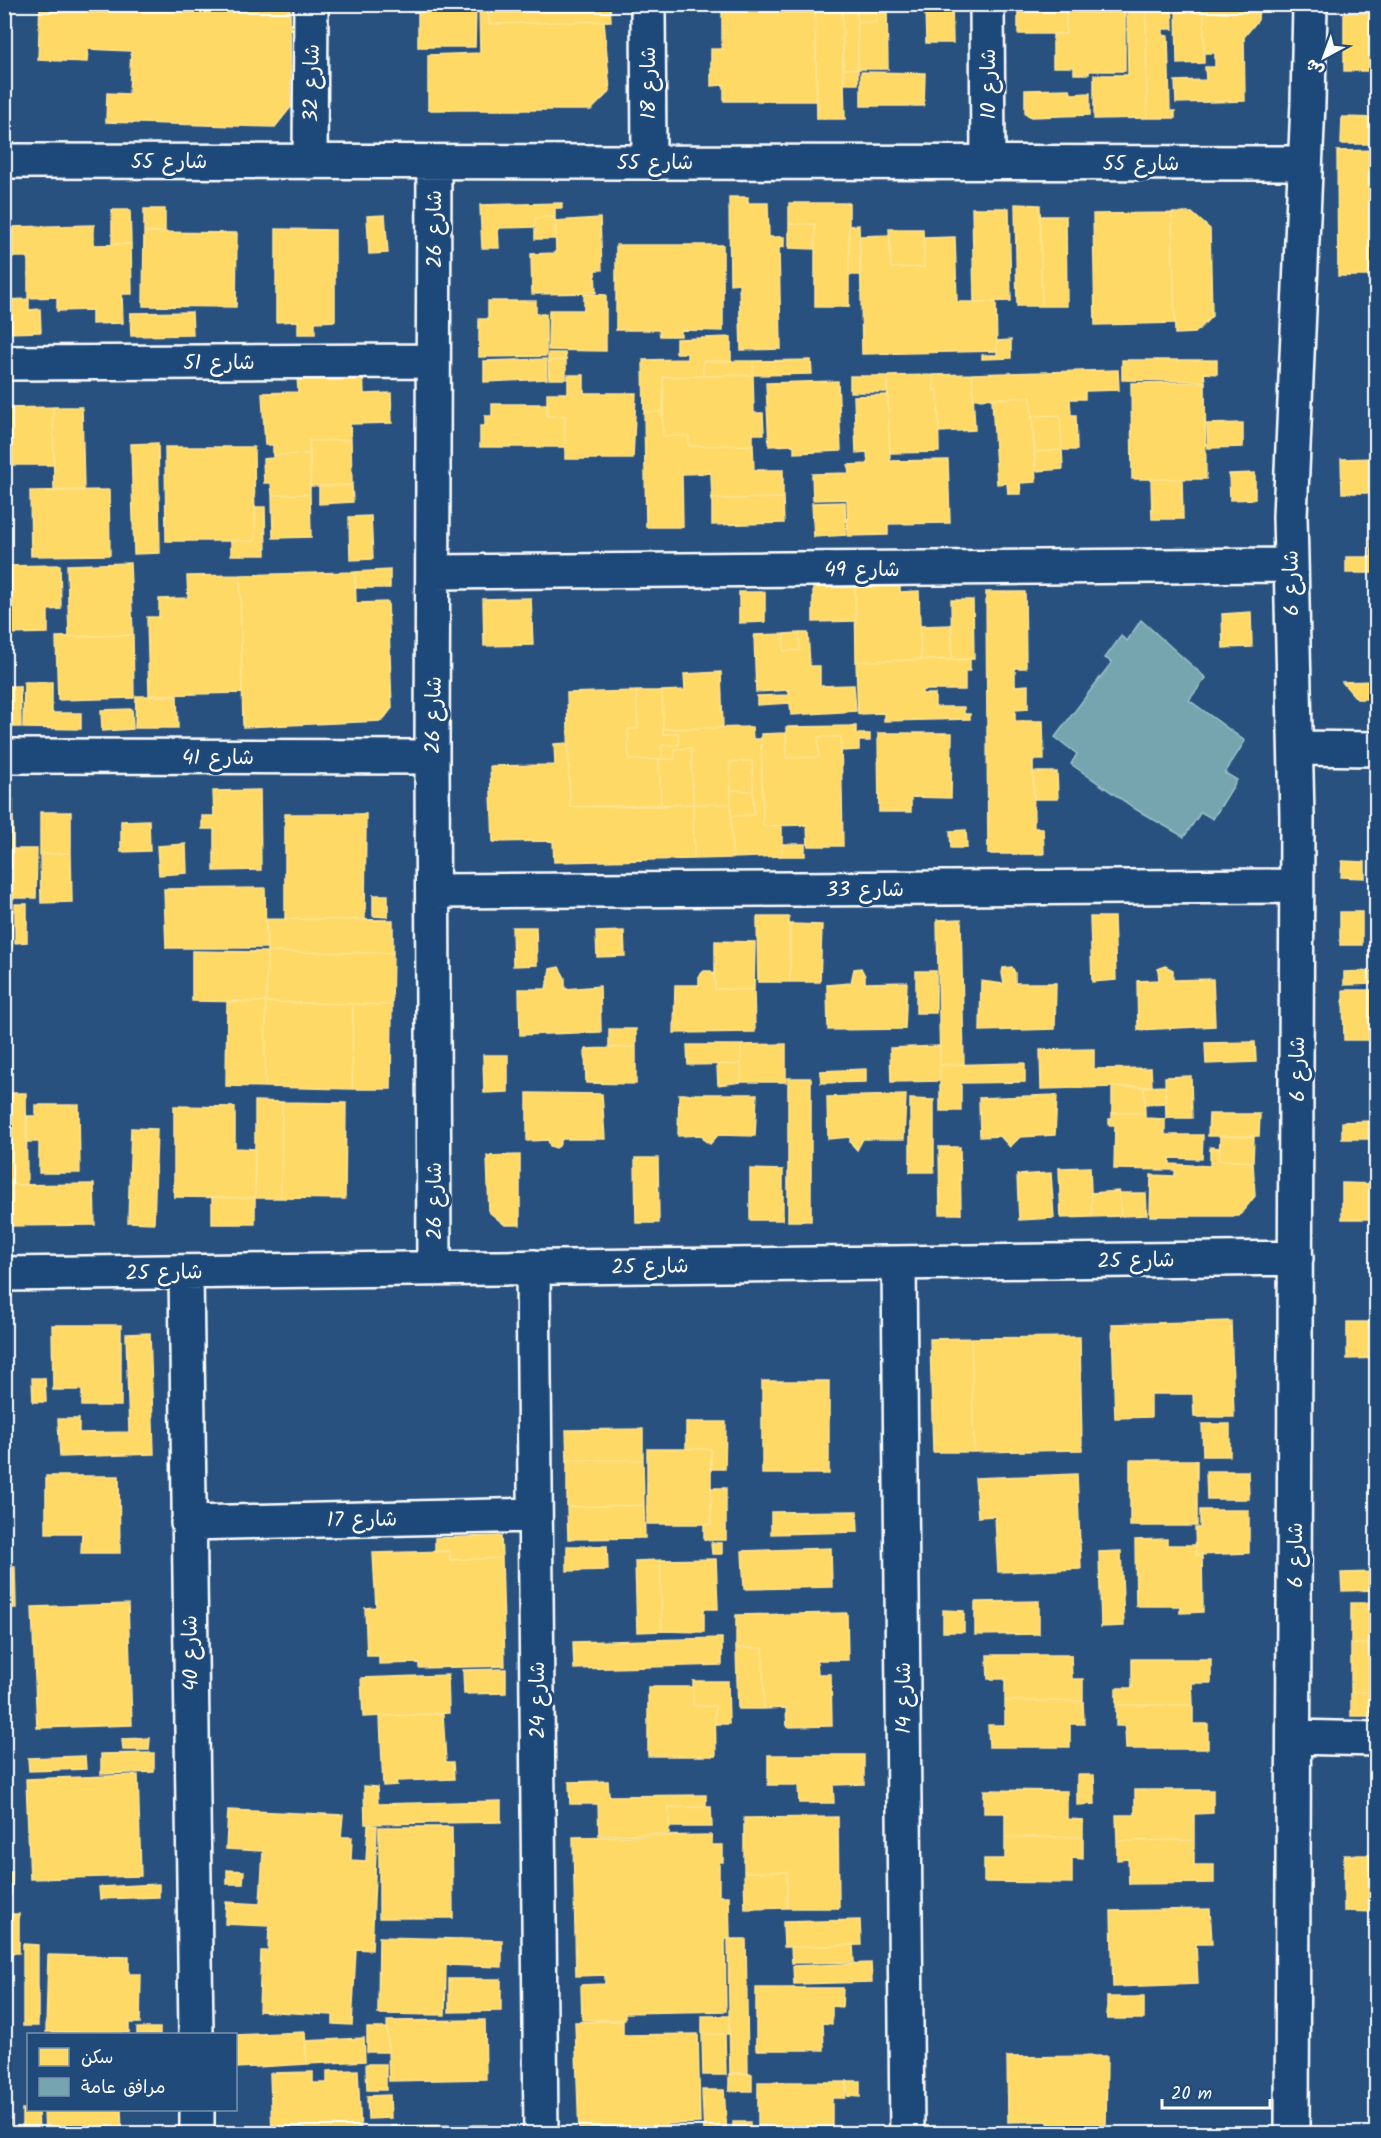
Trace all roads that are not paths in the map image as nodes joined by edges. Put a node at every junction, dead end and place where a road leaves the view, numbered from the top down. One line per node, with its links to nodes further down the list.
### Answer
1 (311, 4): 6 (street, شارع 32)
2 (648, 4): 8 (street, شارع 18)
3 (987, 4): 9 (street, شارع 10)
4 (1310, 4): 10 (street, شارع 6)
5 (4, 161): 6 (street, شارع 55)
6 (310, 162): 7 (street, شارع 55)
7 (434, 162): 8 (street, شارع 55); 11 (street, شارع 26)
8 (648, 162): 9 (street, شارع 55)
9 (988, 163): 10 (street, شارع 55)
10 (1305, 163): 13 (street, شارع 6)
11 (433, 361): 12 (street, شارع 51); 14 (street, شارع 26)
12 (4, 363)
13 (1290, 565): 14 (street, شارع 49); 15 (street, شارع 6)
14 (434, 572): 18 (street, شارع 26)
15 (1297, 748): 16 (street); 19 (street, شارع 6)
16 (1377, 749)
17 (4, 756): 18 (street, شارع 41)
18 (432, 757): 20 (street, شارع 26)
19 (1296, 886): 20 (street, شارع 33); 21 (street, شارع 6)
20 (434, 891): 24 (street, شارع 26)
21 (1296, 1258): 22 (street, شارع 25); 29 (street, شارع 6)
22 (899, 1263): 23 (street, شارع 25); 35 (street, شارع 14)
23 (533, 1267): 24 (street, شارع 25); 27 (street, شارع 24)
24 (434, 1268): 25 (street, شارع 25)
25 (186, 1272): 26 (street, شارع 25); 28 (street, شارع 40)
26 (4, 1274)
27 (535, 1515): 28 (street, شارع 17); 34 (street, شارع 24)
28 (188, 1523): 31 (street, شارع 40)
29 (1294, 1737): 30 (street); 36 (street, شارع 6)
30 (1377, 1739)
31 (196, 2033)
32 (197, 2111): 33 (street)
33 (197, 2133)
34 (541, 2133)
35 (907, 2133)
36 (1292, 2133)

